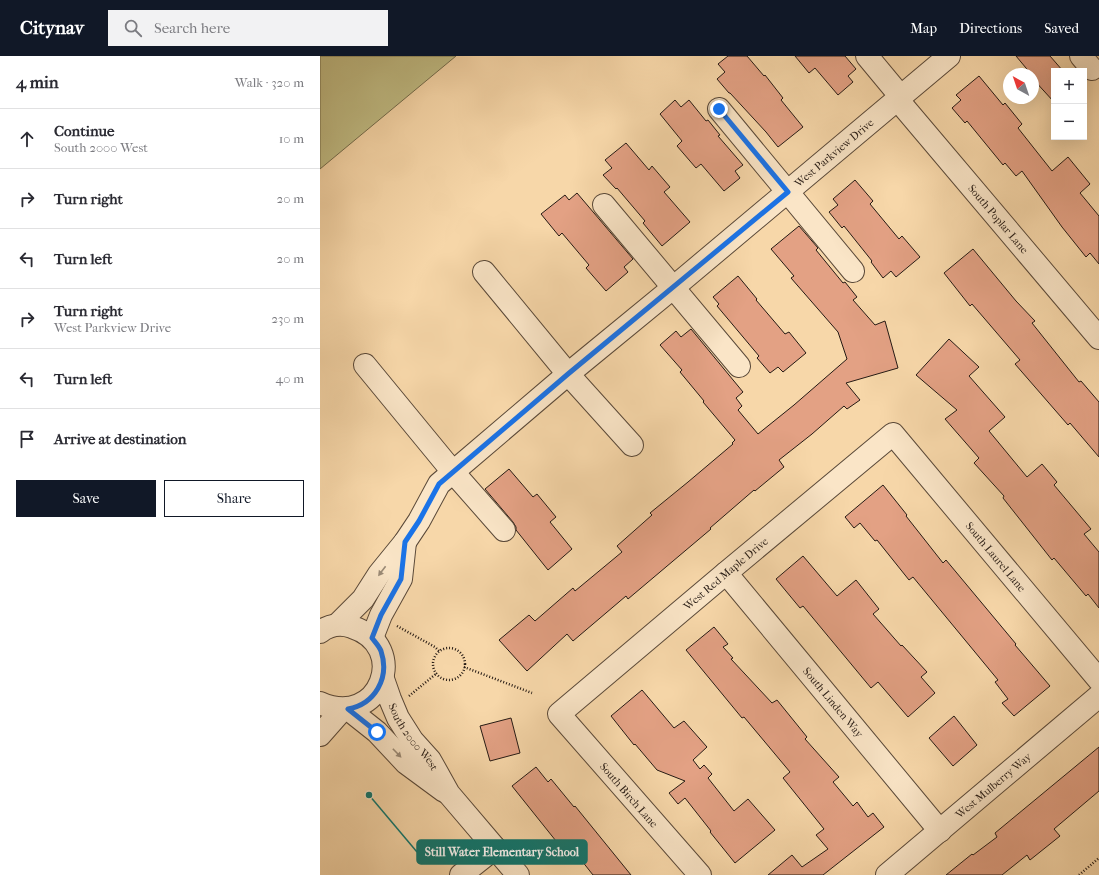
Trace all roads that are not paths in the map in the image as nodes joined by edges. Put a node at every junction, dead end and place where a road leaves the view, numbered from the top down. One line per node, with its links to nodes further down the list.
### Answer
1 (866, 56): 3 (street, South Poplar Lane)
2 (949, 56): 3 (street, West Parkview Drive)
3 (899, 98): 5 (street, West Parkview Drive); 10 (street, South Poplar Lane)
4 (719, 109): 5 (street)
5 (788, 192): 7 (street); 9 (street, West Parkview Drive)
6 (604, 205): 9 (street)
7 (853, 271)
8 (484, 272): 13 (street)
9 (674, 287): 12 (street); 13 (street, West Parkview Drive)
10 (1099, 338)
11 (365, 365): 16 (street)
12 (739, 366)
13 (568, 374): 15 (street); 16 (street, West Parkview Drive)
14 (893, 434): 19 (street, West Red Maple Drive); 23 (street, South Laurel Lane)
15 (632, 446)
16 (453, 472): 17 (street); 18 (street, West Parkview Drive)
17 (504, 530)
18 (405, 542): 20 (street, West Parkview Drive, one-way to 20); 21 (street, West Parkview Drive)
19 (726, 573): 27 (street, West Red Maple Drive); 30 (street, South Linden Way)
20 (327, 626): 21 (street)
21 (372, 638): 22 (street)
22 (383, 678): 26 (street); 29 (street, South 2000 West)
23 (1099, 680)
24 (1099, 696): 30 (street, West Mulberry Way)
25 (320, 703): 26 (street)
26 (345, 709): 28 (street); 29 (street, South 2000 West, one-way to 29)
27 (559, 714): 34 (street, South Birch Lane)
28 (320, 736)
29 (448, 794): 31 (street, South 2000 West)
30 (940, 831): 35 (street, West Mulberry Way)
31 (495, 848): 32 (street); 33 (street, South 2000 West)
32 (461, 875)
33 (518, 875)
34 (700, 875)
35 (887, 875)

